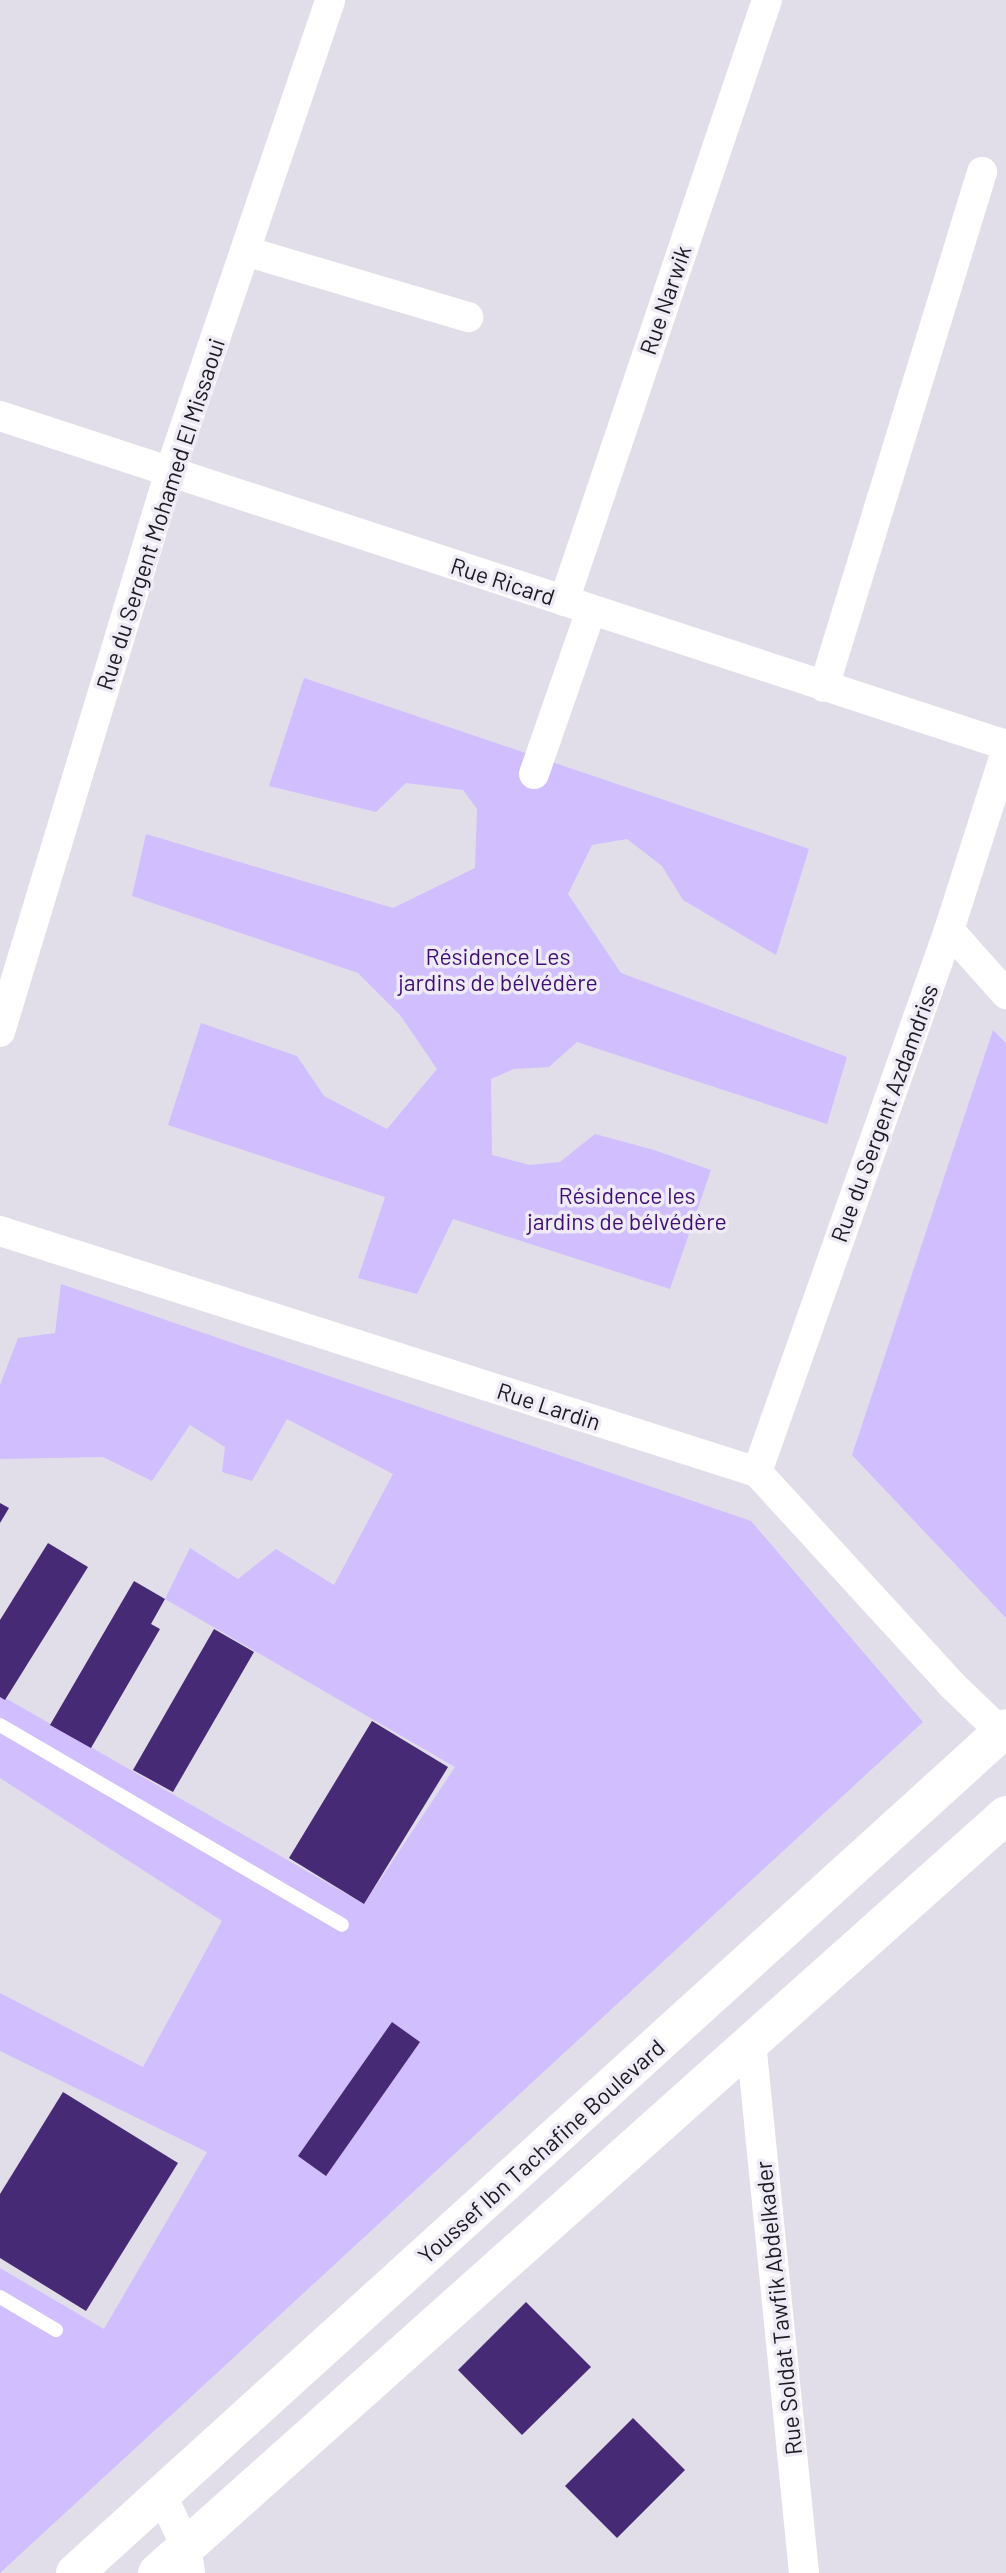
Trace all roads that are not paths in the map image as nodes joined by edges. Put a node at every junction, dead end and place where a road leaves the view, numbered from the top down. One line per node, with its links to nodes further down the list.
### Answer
1 (330, 0): 4 (street, Rue du Sergent Mohamed El Missaoui)
2 (767, 0): 8 (street, Rue Narwik)
3 (982, 172): 9 (street)
4 (245, 251): 5 (street); 7 (street, Rue du Sergent Mohamed El Missaoui)
5 (468, 317)
6 (0, 416): 7 (street, Rue Ricard)
7 (170, 471): 8 (street, Rue Ricard); 15 (street, Rue du Sergent Mohamed El Missaoui)
8 (578, 605): 9 (street, Rue Ricard); 12 (street, Rue Narwik)
9 (824, 687): 10 (street, Rue Ricard)
10 (1006, 745)
11 (1006, 751): 13 (street, Rue du Sergent Azdamdriss)
12 (534, 774)
13 (949, 930): 14 (street); 18 (street, Rue du Sergent Azdamdriss)
14 (1006, 994)
15 (5, 999): 16 (street, Rue du Sergent Mohamed El Missaoui)
16 (0, 1032)
17 (0, 1231): 18 (street, Rue Lardin)
18 (757, 1472): 20 (street, Rue Lardin)
19 (0, 1726): 22 (lane)
20 (1004, 1730): 26 (main road, Youssef Ibn Tachafine Boulevard)
21 (1006, 1815): 23 (main road)
22 (342, 1925)
23 (751, 2042): 27 (main road); 30 (street, Rue Soldat Tawfik Abdelkader)
24 (0, 2297): 25 (lane)
25 (56, 2330)
26 (162, 2495): 27 (street); 28 (main road, Youssef Ibn Tachafine Boulevard)
27 (188, 2560): 29 (main road)
28 (75, 2573)
29 (157, 2573)
30 (804, 2573)

